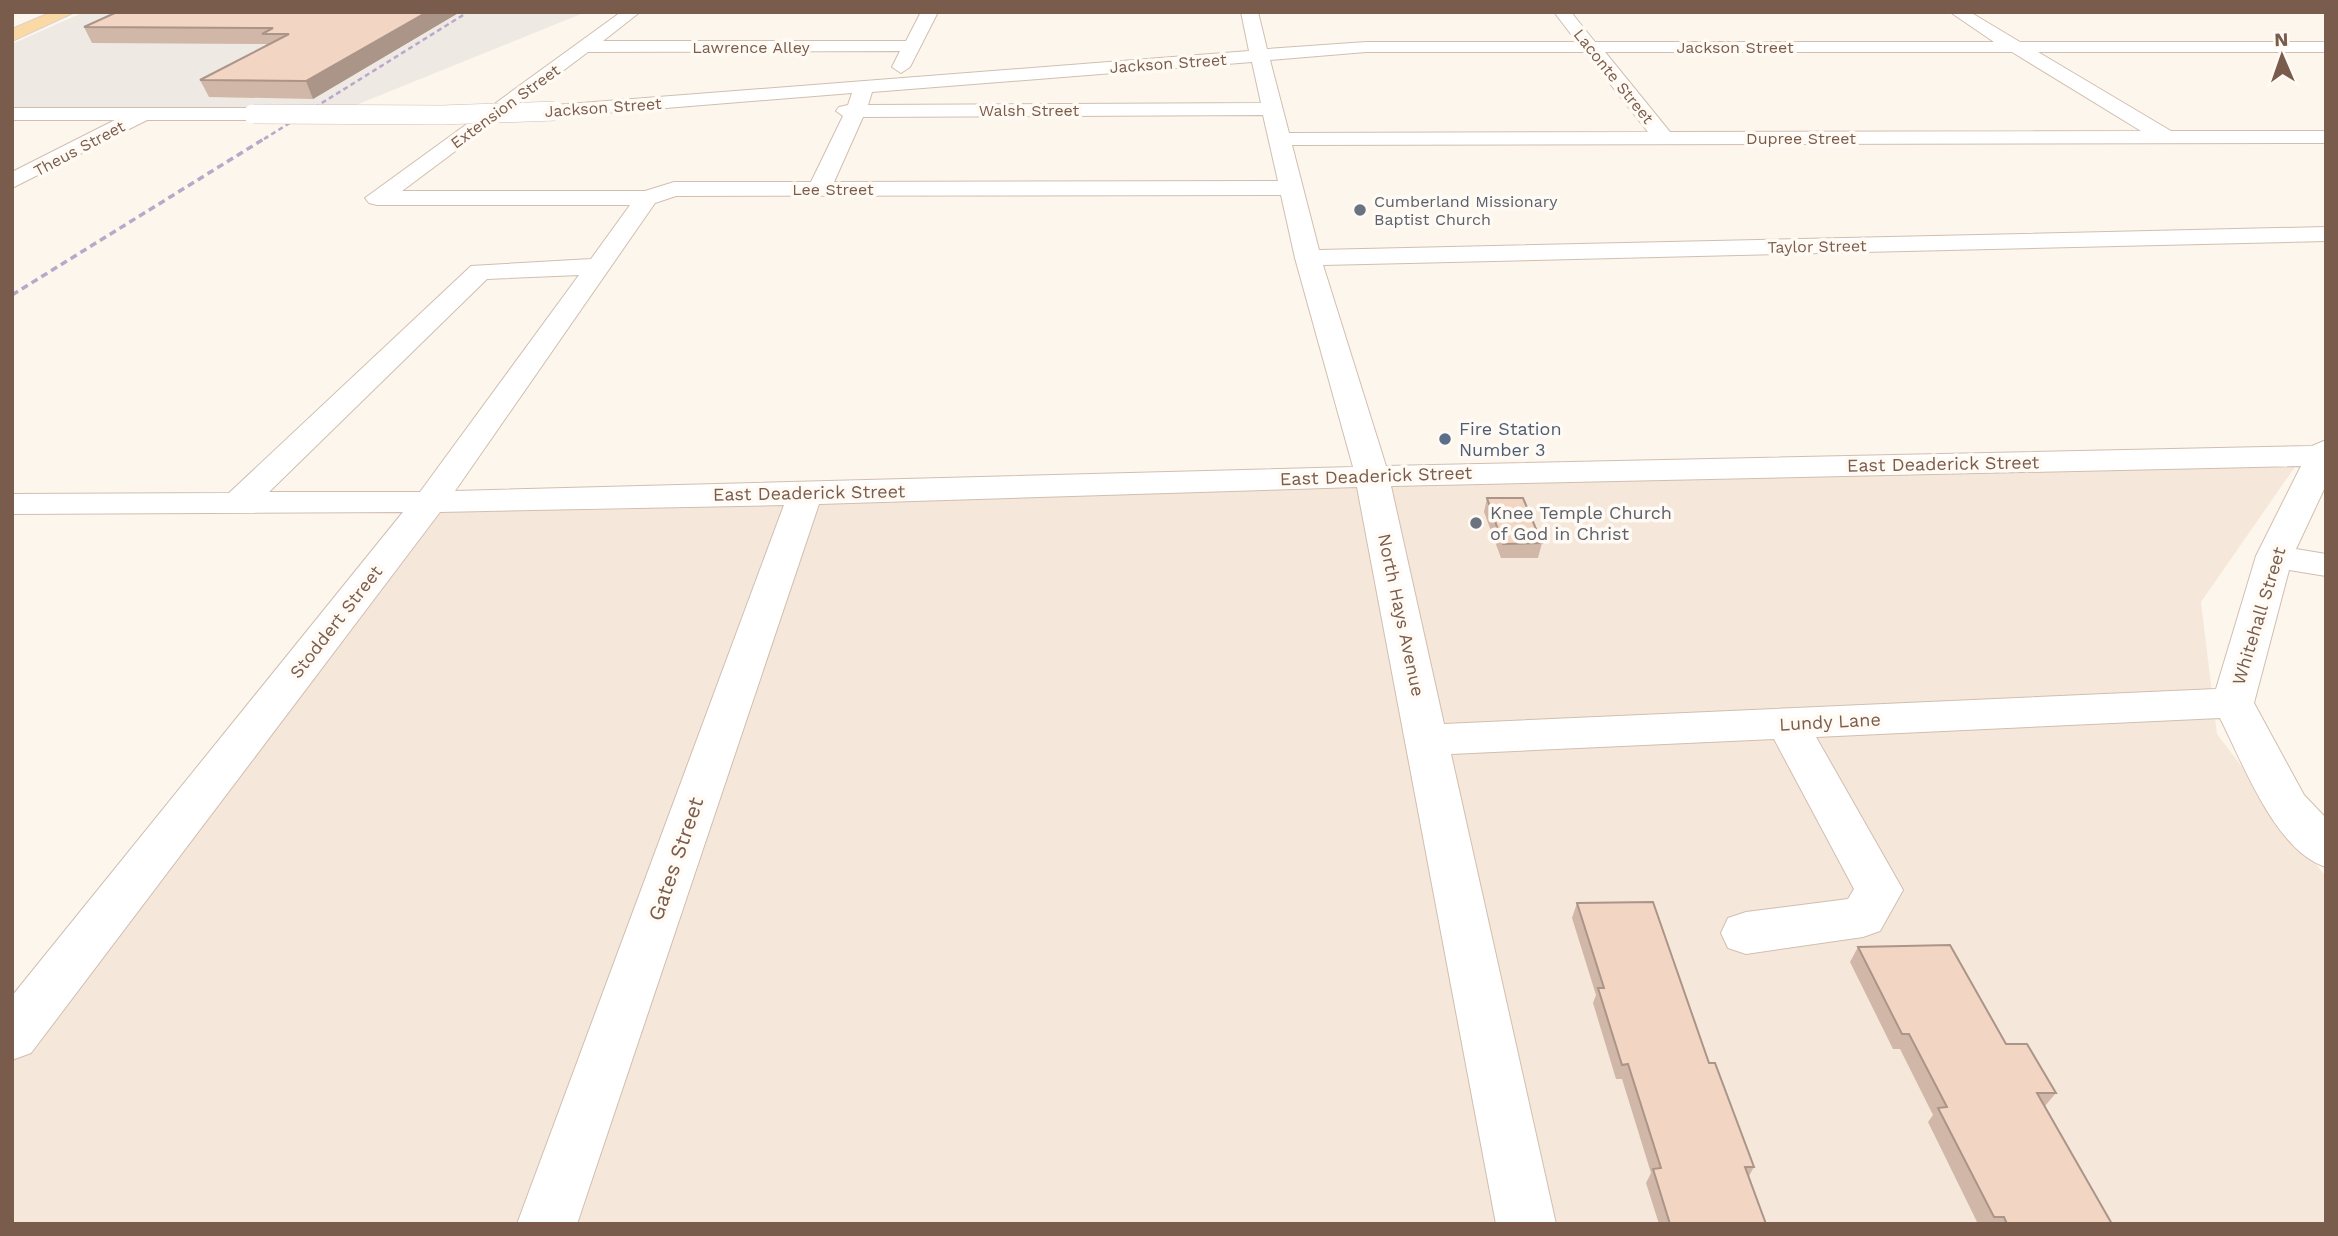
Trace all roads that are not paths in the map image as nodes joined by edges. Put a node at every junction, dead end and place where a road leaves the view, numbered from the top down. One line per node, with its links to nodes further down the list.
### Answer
1 (67, 12): 7 (main road)
2 (632, 12): 9 (street, Extension Street)
3 (930, 12): 8 (street)
4 (1248, 12): 13 (street, North Hays Avenue)
5 (1562, 12): 10 (street, Laconte Street)
6 (1958, 12): 11 (street)
7 (12, 36)
8 (913, 46): 9 (street, Lawrence Alley); 14 (street)
9 (588, 47): 27 (street, Extension Street)
10 (1590, 47): 11 (street, Jackson Street); 13 (street, Jackson Street); 23 (street, Laconte Street)
11 (2015, 47): 12 (street, Jackson Street); 21 (street)
12 (2326, 47)
13 (1259, 55): 14 (street, Jackson Street); 20 (street, North Hays Avenue)
14 (891, 84): 15 (street, Jackson Street)
15 (864, 86): 17 (street); 18 (street, Jackson Street, bridge)
16 (788, 110): 17 (street, Walsh Street)
17 (856, 111): 20 (street, Walsh Street); 26 (street)
18 (146, 113): 19 (street, Jackson Street); 24 (street, Theus Street)
19 (12, 114)
20 (1274, 124): 23 (street, Dupree Street); 25 (street, North Hays Avenue)
21 (2164, 136): 22 (street, Dupree Street); 23 (street, Dupree Street)
22 (2326, 137)
23 (1665, 139)
24 (12, 181)
25 (1291, 188): 26 (street, Lee Street); 30 (street, North Hays Avenue)
26 (819, 189): 28 (street, Lee Street)
27 (377, 198): 28 (street, Lee Street)
28 (647, 198): 31 (street, Stoddert Street)
29 (2326, 234): 30 (street, Taylor Street)
30 (1308, 258): 33 (street, North Hays Avenue)
31 (598, 266): 35 (street, Stoddert Street); 36 (street)
32 (2324, 453): 33 (street, East Deaderick Street); 38 (street, Whitehall Street)
33 (1372, 476): 34 (street, East Deaderick Street); 42 (street, North Hays Avenue)
34 (805, 494): 35 (street, East Deaderick Street); 46 (street, Gates Street)
35 (430, 502): 36 (street, East Deaderick Street); 45 (street, Stoddert Street)
36 (238, 503): 37 (street, East Deaderick Street)
37 (12, 504)
38 (2274, 556): 39 (street); 40 (street, Whitehall Street)
39 (2326, 565)
40 (2233, 703): 41 (street, Lundy Lane); 43 (street, Whitehall Street)
41 (1787, 724): 42 (street, Lundy Lane); 44 (street)
42 (1427, 740): 47 (street, North Hays Avenue)
43 (2326, 849)
44 (1746, 933)
45 (12, 1036)
46 (547, 1224)
47 (1526, 1224)

